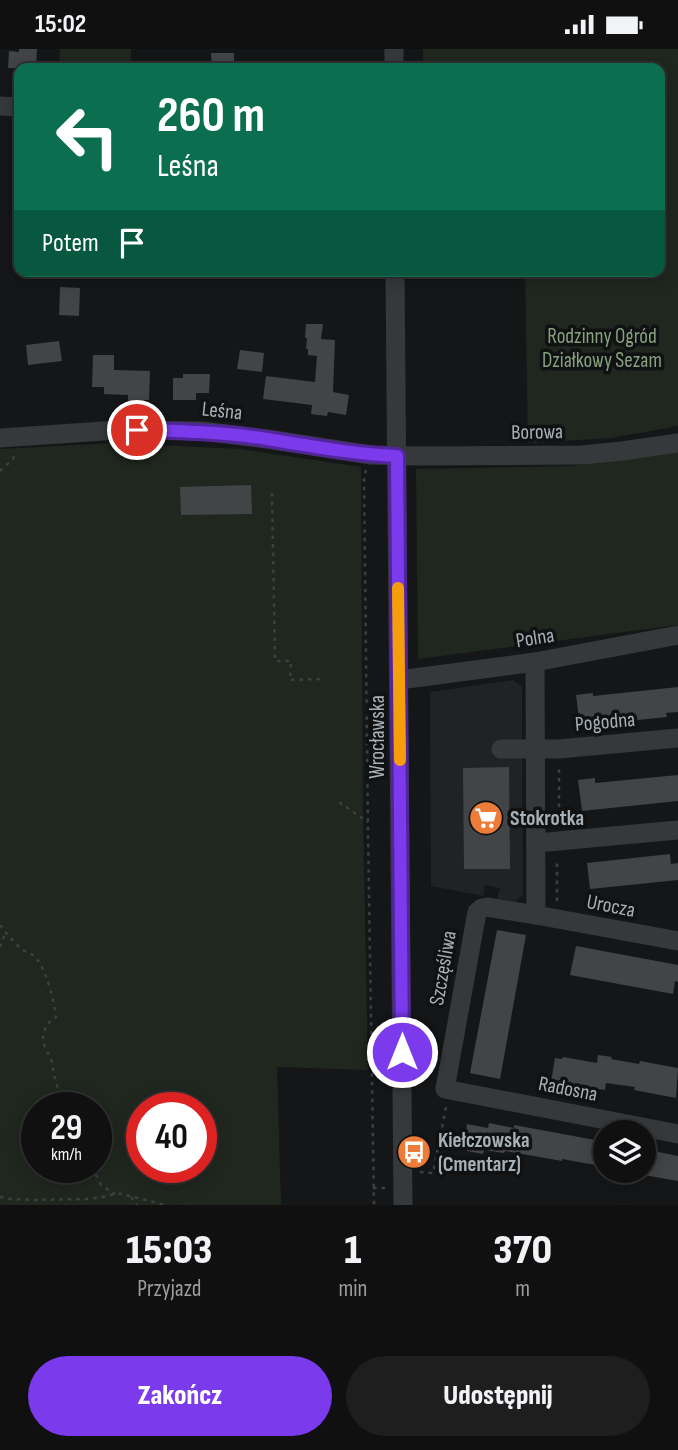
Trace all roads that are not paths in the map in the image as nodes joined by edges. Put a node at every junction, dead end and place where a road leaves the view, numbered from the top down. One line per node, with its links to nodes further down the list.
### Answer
1 (395, 277): 4 (street, Wrocławska)
2 (0, 438): 4 (street, Leśna)
3 (678, 443): 4 (street, Borowa)
4 (397, 456): 7 (street, Wrocławska)
5 (678, 635): 6 (street, Polna)
6 (535, 662): 7 (street, Polna); 9 (street)
7 (399, 680): 17 (street, Wrocławska)
8 (678, 738): 9 (street, Pogodna)
9 (537, 748): 10 (street, Pogodna); 12 (street)
10 (501, 749)
11 (678, 830): 12 (street)
12 (537, 843): 13 (street)
13 (536, 915): 14 (street, Urocza); 15 (street, Szczęśliwa)
14 (678, 941)
15 (449, 1090): 16 (street, Radosna)
16 (678, 1133)
17 (403, 1204)

